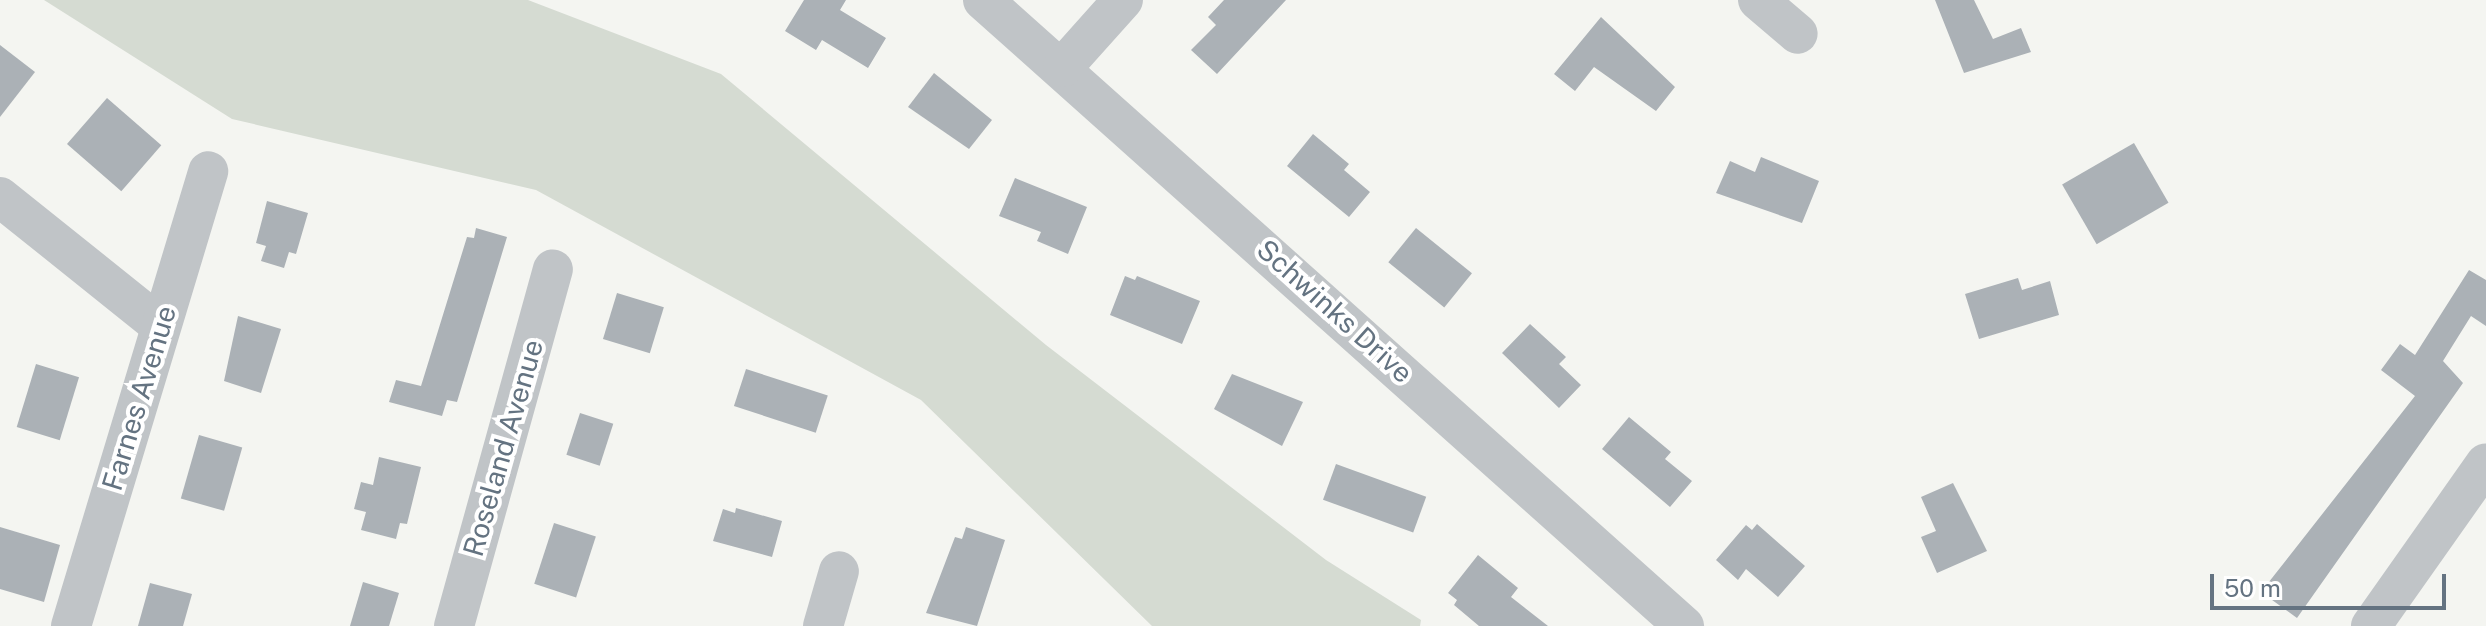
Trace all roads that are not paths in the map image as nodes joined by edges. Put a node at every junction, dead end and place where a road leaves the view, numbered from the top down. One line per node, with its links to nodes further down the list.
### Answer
1 (983, 0): 5 (street, Schwinks Drive)
2 (1123, 0): 5 (street)
3 (1758, 0): 4 (street)
4 (1798, 34)
5 (1063, 67): 15 (street, Schwinks Drive)
6 (208, 171): 9 (street, Farnes Avenue)
7 (0, 197): 9 (street)
8 (553, 270): 13 (street, Roseland Avenue)
9 (161, 326): 12 (street, Farnes Avenue)
10 (2486, 463): 16 (street)
11 (839, 571): 14 (street)
12 (71, 626)
13 (454, 626)
14 (823, 626)
15 (1684, 626)
16 (2371, 626)

